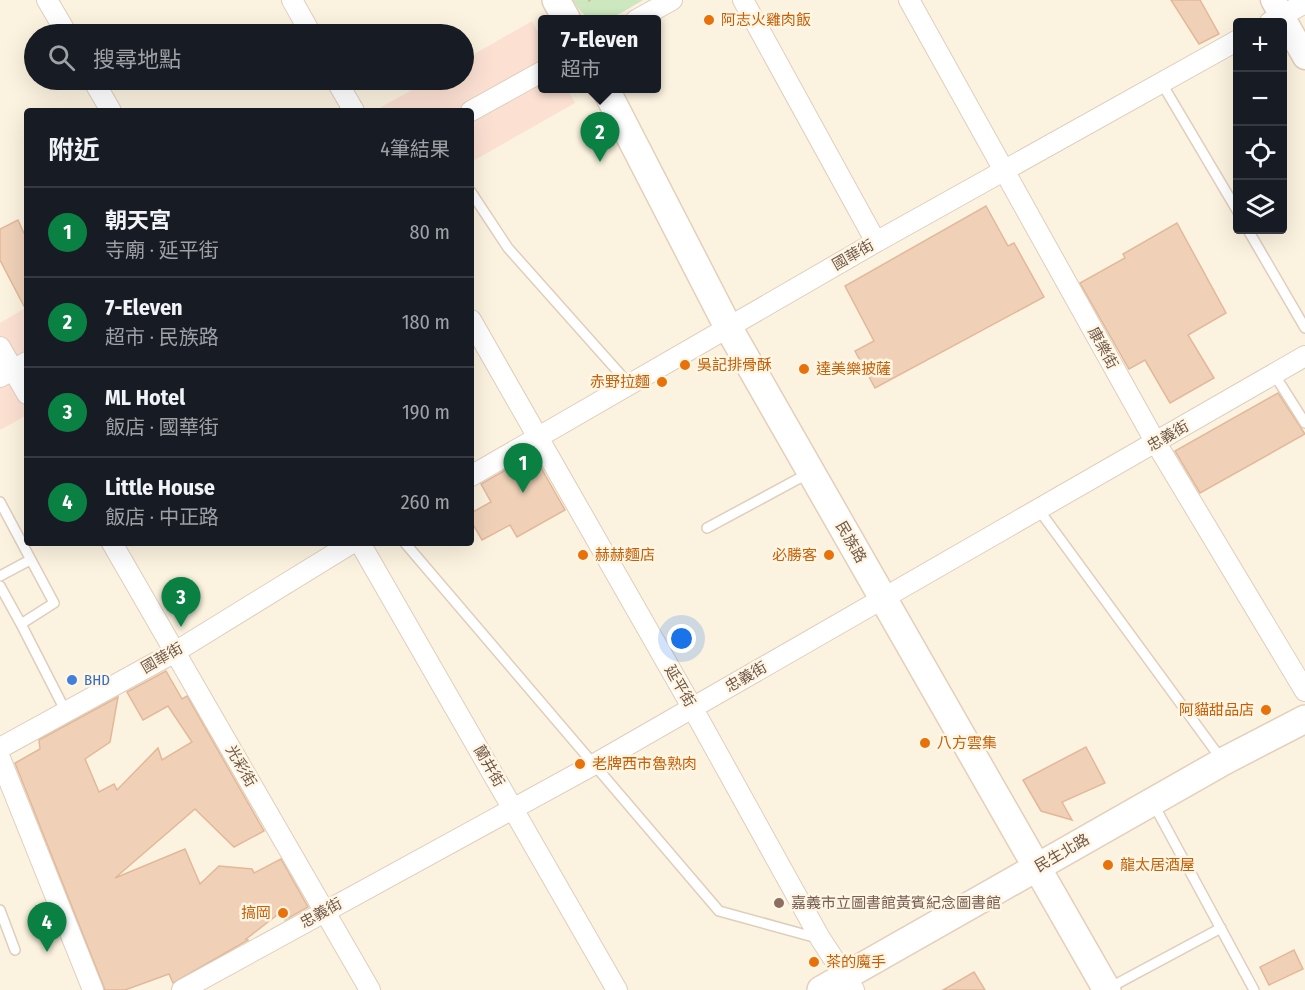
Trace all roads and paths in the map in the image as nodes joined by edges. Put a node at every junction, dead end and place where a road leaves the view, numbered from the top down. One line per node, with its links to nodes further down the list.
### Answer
1 (47, 0): 13 (street)
2 (292, 0): 14 (street)
3 (556, 0): 11 (main road)
4 (589, 0): 9 (path)
5 (672, 0): 12 (street)
6 (743, 0): 29 (street)
7 (909, 0): 25 (street, 康樂街)
8 (1305, 3): 10 (street)
9 (592, 5)
10 (1275, 13): 16 (street)
11 (564, 15)
12 (645, 15)
13 (61, 24)
14 (305, 24)
15 (1233, 43): 18 (street, 國華街)
16 (1305, 57)
17 (538, 74): 24 (street)
18 (1161, 82): 25 (street, 國華街); 27 (lane)
19 (99, 90): 22 (street)
20 (342, 90): 23 (street)
21 (608, 93): 31 (main road, 民族路)
22 (109, 108)
23 (352, 108)
24 (474, 109)
25 (1004, 170): 29 (street, 國華街); 41 (street, 康樂街)
26 (474, 197): 37 (lane)
27 (1233, 204)
28 (1250, 234): 32 (lane)
29 (876, 242): 31 (street, 國華街)
30 (474, 325): 40 (street, 延平街)
31 (728, 327): 37 (street, 國華街); 42 (main road, 民族路)
32 (1305, 328)
33 (0, 347): 35 (street)
34 (1305, 356): 36 (street, 忠義街)
35 (13, 370): 38 (street)
36 (1274, 374): 39 (lane); 41 (street, 忠義街)
37 (629, 384): 40 (street, 國華街)
38 (24, 389)
39 (1305, 423)
40 (538, 438): 43 (street, 國華街); 61 (street, 延平街)
41 (1156, 443): 45 (street, 忠義街); 60 (street, 康樂街)
42 (811, 472): 47 (lane); 57 (main road, 民族路)
43 (474, 474)
44 (0, 502): 46 (lane)
45 (1039, 510): 57 (street, 忠義街); 66 (lane)
46 (4, 521): 48 (lane)
47 (706, 528)
48 (23, 538)
49 (26, 546): 54 (lane)
50 (114, 546): 59 (street, 光彩街)
51 (347, 546): 59 (street, 國華街)
52 (362, 546): 69 (street, 蘭井街)
53 (408, 546): 67 (lane)
54 (30, 560): 55 (lane); 58 (lane)
55 (0, 576)
56 (0, 586): 58 (lane)
57 (884, 598): 61 (street, 忠義街); 70 (main road, 民族路)
58 (21, 624): 62 (lane)
59 (175, 652): 62 (street, 國華街); 72 (street, 光彩街)
60 (1305, 690)
61 (692, 707): 67 (street, 忠義街); 74 (street, 延平街)
62 (66, 712): 64 (street, 國華街)
63 (1305, 719): 66 (main road, 民生北路)
64 (0, 748)
65 (0, 758): 77 (street)
66 (1224, 761): 68 (main road, 民生北路)
67 (593, 765): 69 (street, 忠義街); 74 (lane)
68 (1152, 802): 70 (main road, 民生北路); 73 (lane)
69 (513, 809): 72 (street, 忠義街); 80 (street, 蘭井街)
70 (1038, 867): 76 (main road, 民生北路); 82 (main road, 民族路)
71 (0, 910): 75 (lane)
72 (325, 911): 78 (street, 忠義街); 79 (street, 光彩街)
73 (1221, 928): 82 (lane); 83 (lane)
74 (820, 938): 76 (street, 延平街)
75 (15, 951)
76 (850, 983): 81 (main road, 民生北路)
77 (93, 990)
78 (182, 990)
79 (370, 990)
80 (617, 990)
81 (821, 990)
82 (1107, 990)
83 (1254, 990)

